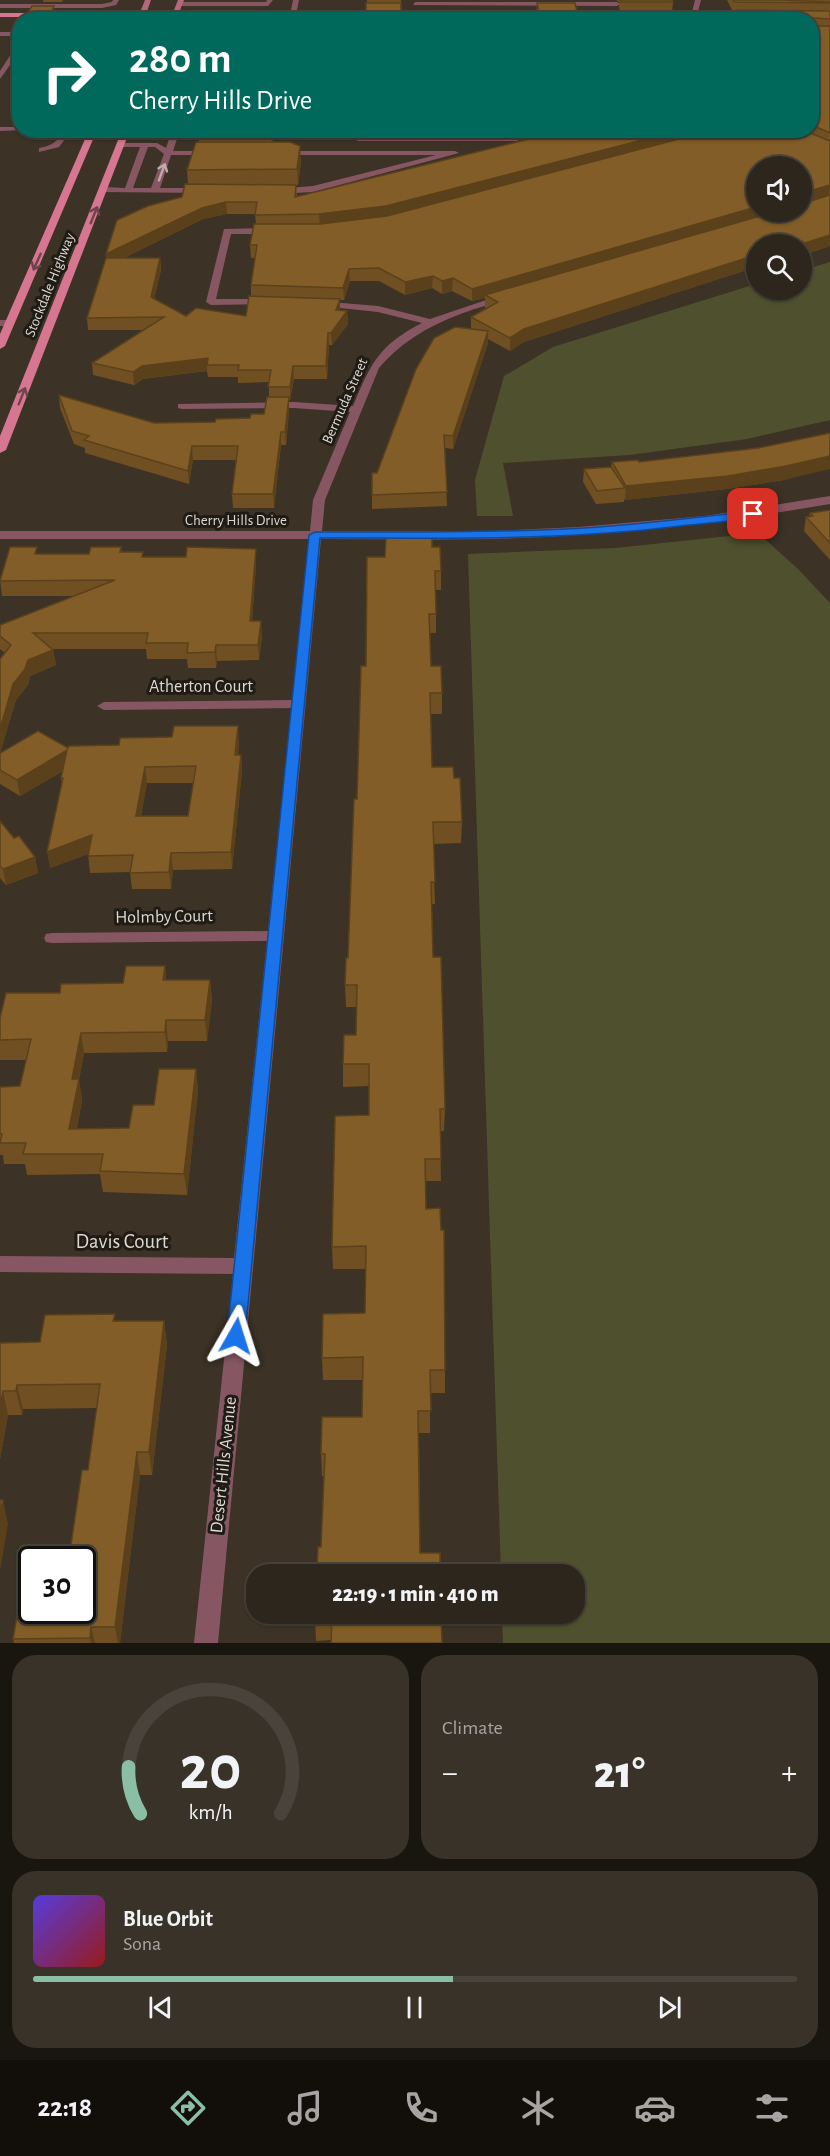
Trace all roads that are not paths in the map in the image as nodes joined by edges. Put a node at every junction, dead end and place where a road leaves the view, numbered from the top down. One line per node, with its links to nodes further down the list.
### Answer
1 (116, 0): 7 (street)
2 (181, 2): 3 (street)
3 (228, 2): 4 (street)
4 (269, 2)
5 (415, 2): 6 (street)
6 (616, 2)
7 (0, 6)
8 (12, 58): 9 (street)
9 (0, 77)
10 (63, 138): 21 (street)
11 (89, 138): 36 (main road, Stockdale Highway, one-way to 36)
12 (123, 138): 19 (main road, Stockdale Highway)
13 (173, 138): 22 (street)
14 (358, 138): 25 (street)
15 (476, 138): 16 (street)
16 (521, 138)
17 (712, 138): 18 (street)
18 (697, 142)
19 (121, 145): 20 (street); 26 (main road, Stockdale Highway)
20 (145, 145): 22 (street); 27 (street)
21 (42, 150)
22 (168, 153): 23 (street); 28 (street, one-way to 22)
23 (219, 153)
24 (265, 153): 25 (street)
25 (357, 153): 30 (street)
26 (104, 190): 27 (street); 40 (main road, Stockdale Highway, one-way to 26)
27 (128, 190): 28 (street)
28 (155, 190): 29 (street)
29 (214, 191)
30 (271, 191)
31 (285, 231): 33 (street)
32 (519, 292): 35 (street, Bermuda Street)
33 (275, 302)
34 (313, 302): 35 (street)
35 (430, 322): 39 (street, Bermuda Street)
36 (5, 323): 37 (main road, Stockdale Highway)
37 (0, 346)
38 (182, 406): 39 (street)
39 (356, 409): 42 (street, Bermuda Street)
40 (0, 450)
41 (830, 500): 42 (street, Cherry Hills Drive)
42 (315, 535): 43 (street, Cherry Hills Drive); 44 (street, Desert Hills Avenue)
43 (0, 536)
44 (298, 704): 45 (street, Atherton Court); 46 (street, Desert Hills Avenue)
45 (104, 706)
46 (276, 936): 47 (street, Holmby Court); 49 (street, Desert Hills Avenue)
47 (52, 938)
48 (0, 1264): 49 (street, Davis Court)
49 (243, 1266): 50 (street, Desert Hills Avenue)
50 (206, 1643)

